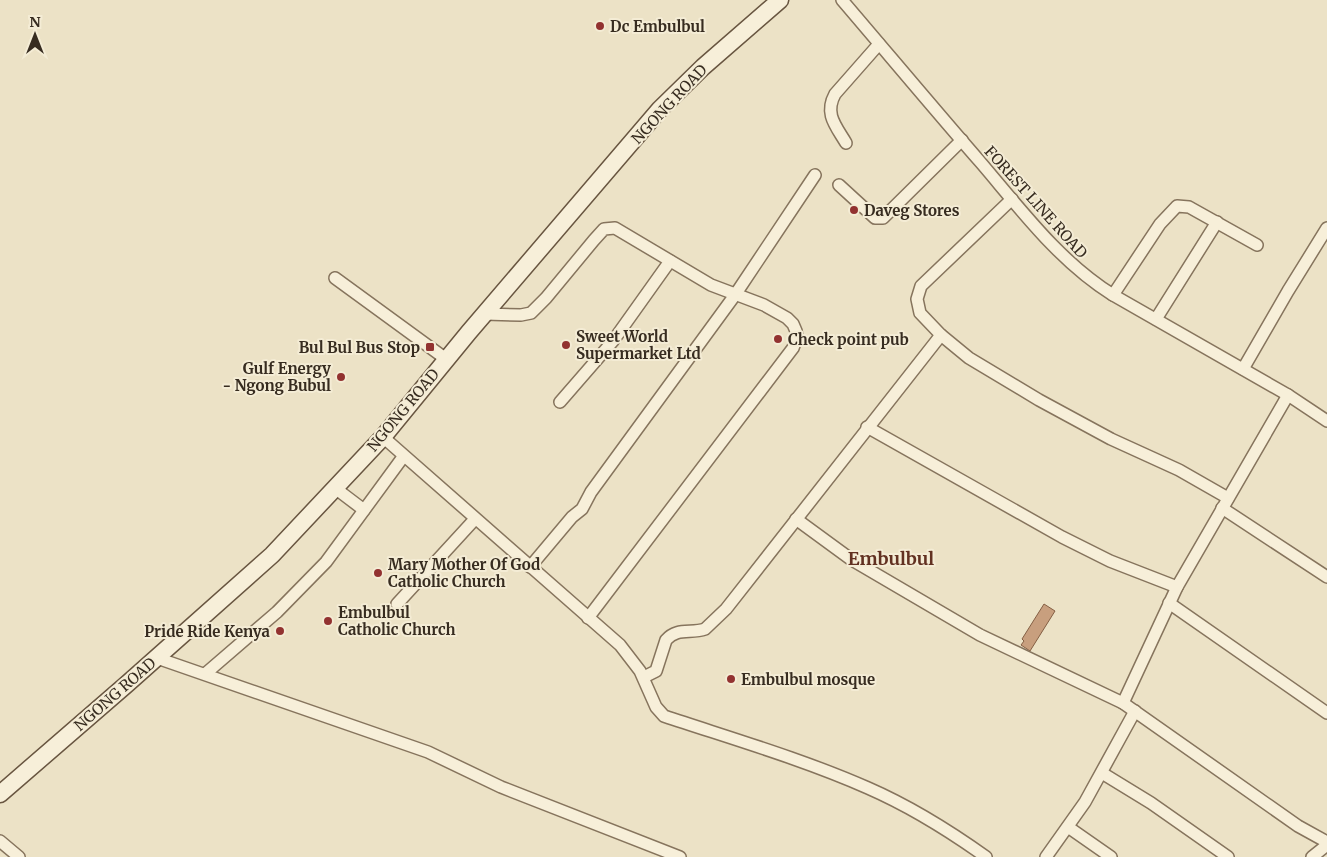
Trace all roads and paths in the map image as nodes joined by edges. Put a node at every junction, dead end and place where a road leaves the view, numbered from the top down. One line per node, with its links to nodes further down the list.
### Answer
1 (780, 0): 16 (main road, NGONG ROAD)
2 (842, 0): 3 (street, FOREST LINE ROAD)
3 (879, 44): 4 (street, FOREST LINE ROAD); 5 (street)
4 (962, 140): 7 (street); 8 (street, FOREST LINE ROAD)
5 (846, 143)
6 (815, 175): 14 (street)
7 (839, 185)
8 (1012, 199): 15 (street, FOREST LINE ROAD); 18 (street)
9 (1217, 222): 11 (street); 15 (street); 17 (street)
10 (1327, 228): 20 (street)
11 (1257, 245)
12 (670, 261): 14 (street); 16 (street); 22 (street)
13 (334, 278): 19 (street)
14 (735, 294): 32 (street); 37 (street)
15 (1113, 295): 17 (street, FOREST LINE ROAD)
16 (485, 314): 19 (main road, NGONG ROAD)
17 (1156, 320): 20 (street, FOREST LINE ROAD)
18 (941, 335): 24 (street); 28 (street)
19 (446, 359): 25 (main road, NGONG ROAD)
20 (1243, 369): 21 (street, FOREST LINE ROAD)
21 (1288, 395): 23 (street, FOREST LINE ROAD); 28 (street)
22 (560, 402)
23 (1327, 421)
24 (867, 428): 31 (street); 34 (street)
25 (383, 437): 26 (street); 27 (main road, NGONG ROAD)
26 (403, 457): 29 (street); 30 (street)
27 (334, 488): 29 (street); 38 (main road, NGONG ROAD)
28 (1225, 503): 33 (street); 34 (street)
29 (364, 510): 39 (street)
30 (475, 519): 32 (street); 36 (street)
31 (796, 519): 40 (street); 41 (street)
32 (530, 567): 37 (street)
33 (1327, 577)
34 (1176, 587): 35 (street)
35 (1169, 603): 41 (street); 43 (street)
36 (398, 604)
37 (588, 618): 40 (street)
38 (157, 658): 39 (street); 45 (main road, NGONG ROAD)
39 (205, 674): 50 (street)
40 (644, 677): 51 (street)
41 (1123, 703): 42 (street)
42 (1135, 711): 44 (street); 48 (street)
43 (1327, 713)
44 (1102, 773): 46 (street); 54 (street)
45 (0, 794)
46 (1068, 827): 52 (street); 53 (street)
47 (0, 841): 49 (street)
48 (1327, 843): 55 (street)
49 (19, 857)
50 (680, 857)
51 (986, 857)
52 (1046, 857)
53 (1111, 857)
54 (1228, 857)
55 (1312, 857)

